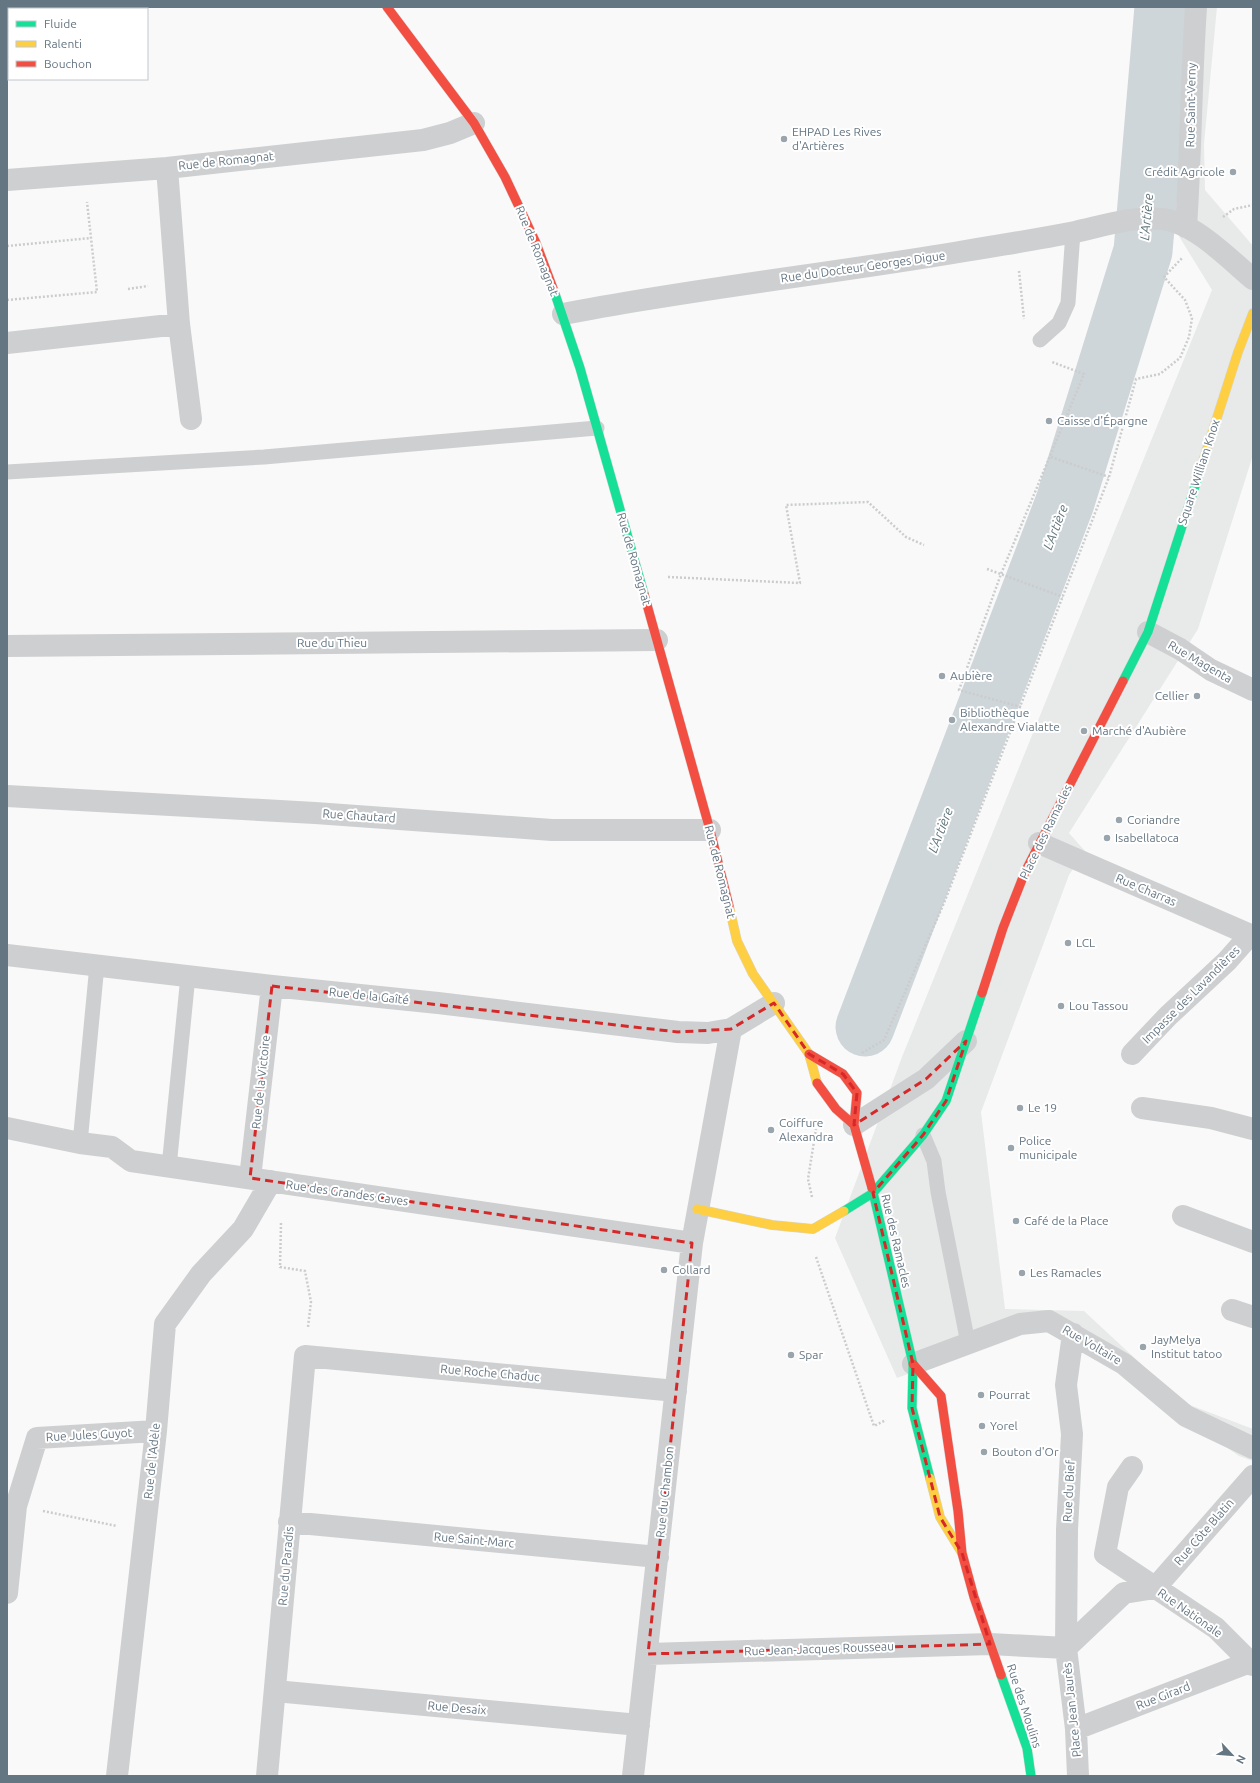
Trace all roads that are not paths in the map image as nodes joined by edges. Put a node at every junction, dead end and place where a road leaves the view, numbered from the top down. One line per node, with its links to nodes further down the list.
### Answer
1 (387, 7): 3 (main road, Rue de Romagnat)
2 (1196, 7): 7 (street, Rue Saint-Verny)
3 (474, 123): 4 (street, Rue de Romagnat); 10 (main road, Rue de Romagnat)
4 (167, 168): 5 (street, Rue de Romagnat); 11 (street, Rue de Romagnat)
5 (7, 180)
6 (1073, 232): 7 (street, Rue du Docteur Georges Digue); 10 (street, Rue du Docteur Georges Digue); 12 (lane)
7 (1194, 232): 8 (street)
8 (1253, 279)
9 (1253, 313): 17 (main road, Square William Knox)
10 (562, 314): 15 (main road, Rue de Romagnat)
11 (179, 324): 13 (street); 14 (street, Rue de Romagnat)
12 (1040, 340)
13 (7, 343)
14 (191, 420)
15 (597, 428): 16 (lane); 18 (main road, Rue de Romagnat)
16 (7, 472)
17 (1148, 632): 20 (street, Rue Magenta); 23 (main road, Place des Ramacles)
18 (657, 640): 19 (street, Rue du Thieu); 22 (main road, Rue de Romagnat)
19 (7, 646)
20 (1253, 690)
21 (7, 796): 22 (street, Rue Chautard)
22 (710, 830): 29 (main road, Rue de Romagnat)
23 (1039, 843): 24 (street, Rue Charras); 31 (main road, Place des Ramacles)
24 (1251, 935): 33 (street, Impasse des Lavandières)
25 (7, 955): 26 (street, Rue de la Gaîté)
26 (97, 965): 27 (street, Rue de la Gaîté); 39 (lane)
27 (188, 976): 28 (street, Rue de la Gaîté); 40 (lane)
28 (272, 986): 30 (street, Rue de la Gaîté); 41 (street, Rue de la Victoire)
29 (774, 1003): 30 (street); 32 (main road, Rue de Romagnat)
30 (731, 1029): 43 (street)
31 (966, 1041): 35 (street, Place des Ramacles); 38 (main road, Place des Ramacles)
32 (809, 1054): 35 (main road, Rue de Romagnat); 35 (main road, Rue de Romagnat)
33 (1132, 1054)
34 (1142, 1108): 37 (street)
35 (854, 1125): 42 (main road, Rue des Ramacles)
36 (7, 1128): 39 (street, Rue des Grandes Caves)
37 (1253, 1129)
38 (923, 1136): 42 (main road, Place des Ramacles); 50 (lane)
39 (80, 1143): 40 (street, Rue des Grandes Caves)
40 (170, 1167): 41 (street, Rue des Grandes Caves)
41 (268, 1181): 46 (street, Rue des Grandes Caves); 54 (street, Rue de l'Adèle)
42 (873, 1193): 43 (main road); 52 (main road, Rue des Ramacles)
43 (697, 1209): 46 (street, Rue du Chambon)
44 (1182, 1216): 45 (street)
45 (1253, 1242)
46 (692, 1243): 53 (street, Rue du Chambon)
47 (1232, 1310): 48 (street)
48 (1253, 1318)
49 (1073, 1334): 50 (street, Rue Voltaire); 55 (street, Rue Voltaire); 64 (street, Rue du Bief)
50 (968, 1343): 52 (street, Rue Voltaire)
51 (305, 1356): 53 (street, Rue Roche Chaduc); 58 (street, Rue du Paradis)
52 (913, 1364): 59 (main road, Rue des Ramacles); 59 (main road, Rue des Ramacles)
53 (676, 1391): 60 (street, Rue du Chambon)
54 (156, 1431): 62 (street, Rue Jules Guyot); 70 (street, Rue de l'Adèle)
55 (1253, 1448)
56 (1132, 1467): 61 (street)
57 (1253, 1476): 61 (street, Rue Côte Blatin)
58 (289, 1522): 60 (street, Rue Saint-Marc); 67 (street, Rue du Paradis)
59 (962, 1553): 63 (main road, Rue des Ramacles)
60 (658, 1557): 65 (street, Rue du Chambon)
61 (1155, 1588): 64 (street, Rue Nationale); 66 (street, Rue Nationale)
62 (7, 1593)
63 (990, 1644): 64 (street, Place Jean Jaurès); 65 (street, Rue Jean-Jacques Rousseau); 73 (main road, Rue des Moulins)
64 (1066, 1648): 69 (street, Place Jean Jaurès)
65 (648, 1654): 68 (street, Rue du Chambon)
66 (1252, 1664): 69 (street, Rue Girard)
67 (275, 1691): 68 (street, Rue Desaix); 71 (street, Rue du Paradis)
68 (639, 1725): 72 (street, Rue du Chambon)
69 (1076, 1729): 74 (street, Place Jean Jaurès)
70 (117, 1776)
71 (267, 1776)
72 (633, 1776)
73 (1031, 1776)
74 (1078, 1776)

